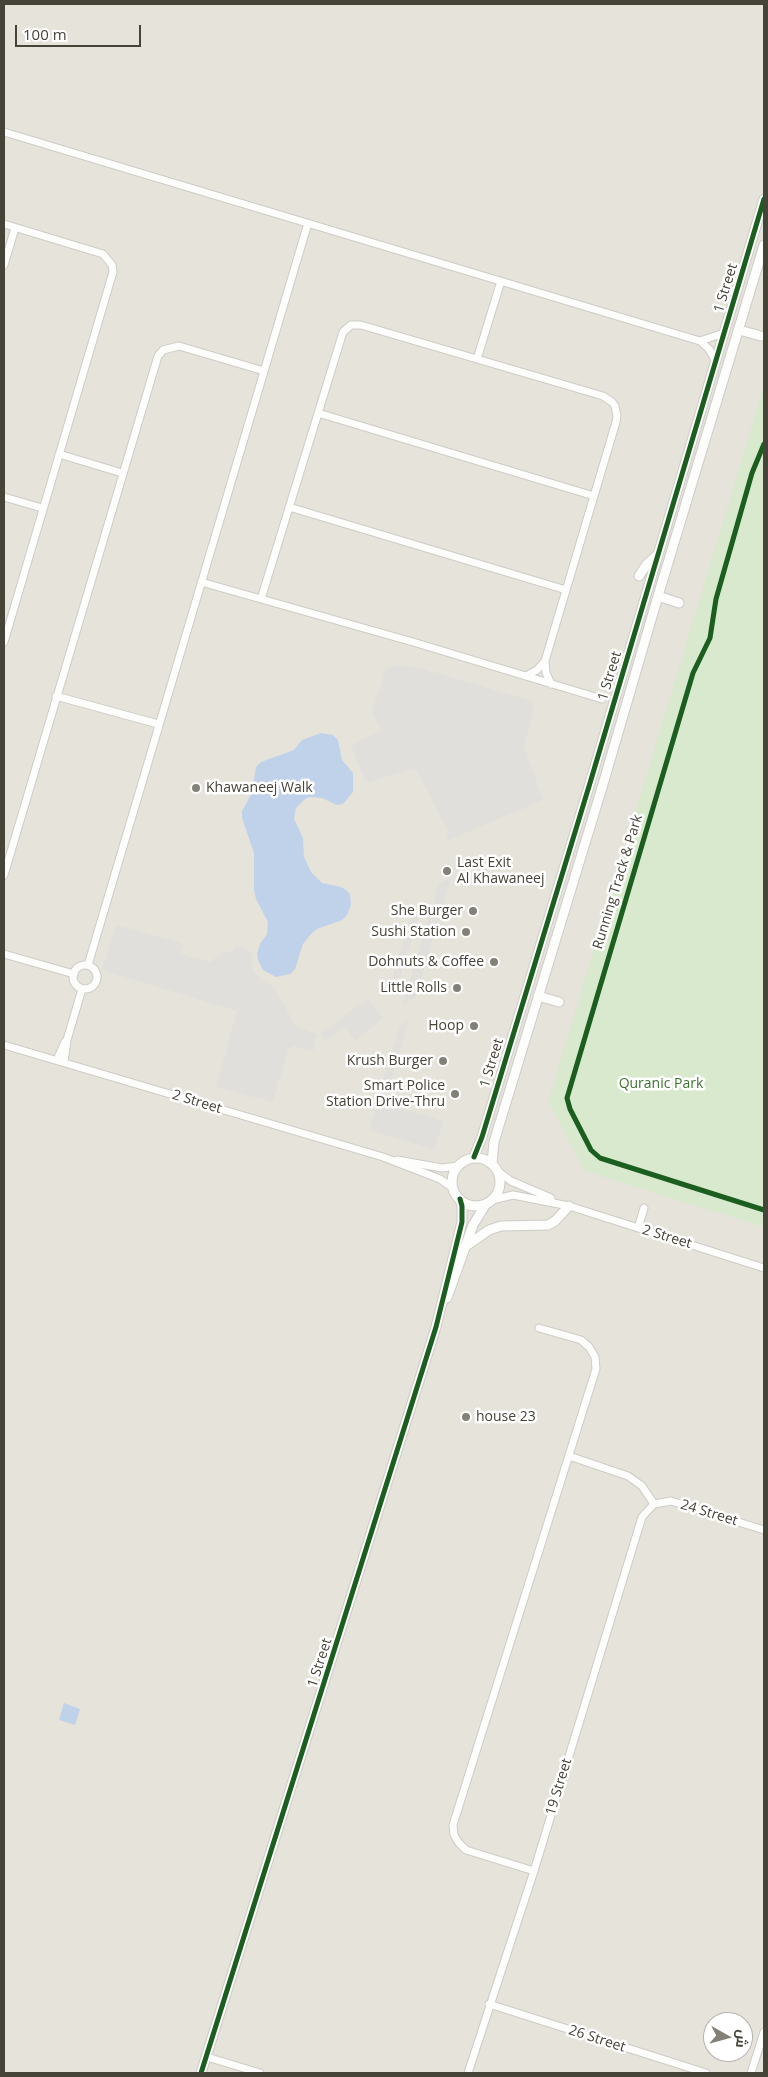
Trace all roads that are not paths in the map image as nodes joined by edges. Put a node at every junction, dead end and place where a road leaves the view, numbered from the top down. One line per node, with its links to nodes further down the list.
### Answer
1 (4, 132): 3 (street)
2 (764, 199): 10 (street, 1 Street)
3 (308, 223): 8 (street); 15 (street)
4 (4, 224): 5 (street)
5 (15, 228): 7 (street); 17 (street)
6 (764, 246): 9 (street, 1 Street)
7 (4, 265)
8 (501, 281): 12 (street); 13 (street)
9 (739, 330): 11 (street); 27 (street, 1 Street)
10 (724, 333): 12 (street); 14 (street, 1 Street)
11 (761, 336)
12 (700, 341): 14 (street)
13 (477, 359): 16 (street); 19 (street)
14 (715, 360): 23 (street, 1 Street)
15 (264, 371): 18 (street); 25 (street)
16 (318, 413): 19 (street); 21 (street)
17 (59, 454): 18 (street); 22 (street)
18 (122, 473): 34 (street)
19 (594, 496): 26 (street)
20 (4, 497): 22 (street)
21 (289, 506): 26 (street); 28 (street)
22 (42, 508): 30 (street)
23 (657, 555): 24 (street); 46 (street, 1 Street)
24 (639, 576)
25 (201, 582): 28 (street); 36 (street)
26 (566, 590): 31 (street)
27 (658, 596): 29 (street); 42 (street, 1 Street)
28 (261, 599): 32 (street)
29 (679, 603)
30 (4, 642)
31 (545, 661): 32 (street); 33 (street)
32 (526, 676): 33 (street)
33 (551, 684): 35 (street)
34 (56, 696): 36 (street); 37 (street)
35 (602, 699)
36 (158, 724): 39 (street)
37 (4, 875)
38 (4, 954): 40 (street)
39 (88, 965): 40 (street); 41 (street)
40 (74, 974): 41 (street)
41 (82, 989): 45 (street)
42 (538, 996): 43 (street); 48 (street, 1 Street)
43 (559, 1002)
44 (4, 1044): 45 (street, 2 Street)
45 (60, 1061): 47 (street, 2 Street)
46 (474, 1158): 48 (street); 49 (street)
47 (390, 1160): 49 (street, 2 Street); 51 (street, 2 Street)
48 (492, 1163): 50 (street)
49 (458, 1166): 51 (street)
50 (499, 1172): 53 (street); 54 (street, 2 Street)
51 (453, 1188): 52 (street)
52 (460, 1199): 53 (street); 59 (street, 1 Street)
53 (489, 1202): 54 (street, 2 Street); 57 (street, 1 Street)
54 (569, 1206): 56 (street, 2 Street); 57 (street)
55 (644, 1208): 56 (street)
56 (638, 1228): 58 (street, 2 Street)
57 (466, 1246): 59 (street, 1 Street)
58 (764, 1268)
59 (439, 1317): 67 (street, 1 Street)
60 (539, 1328): 61 (street)
61 (569, 1456): 62 (street); 64 (street)
62 (654, 1504): 63 (street, 24 Street); 64 (street, 19 Street)
63 (764, 1530)
64 (534, 1870): 65 (street, 19 Street)
65 (489, 2004): 70 (street, 19 Street); 71 (street, 26 Street)
66 (764, 2032): 72 (street)
67 (206, 2056): 68 (street, 1 Street); 69 (street)
68 (201, 2073)
69 (260, 2073)
70 (468, 2073)
71 (706, 2073)
72 (751, 2073)

